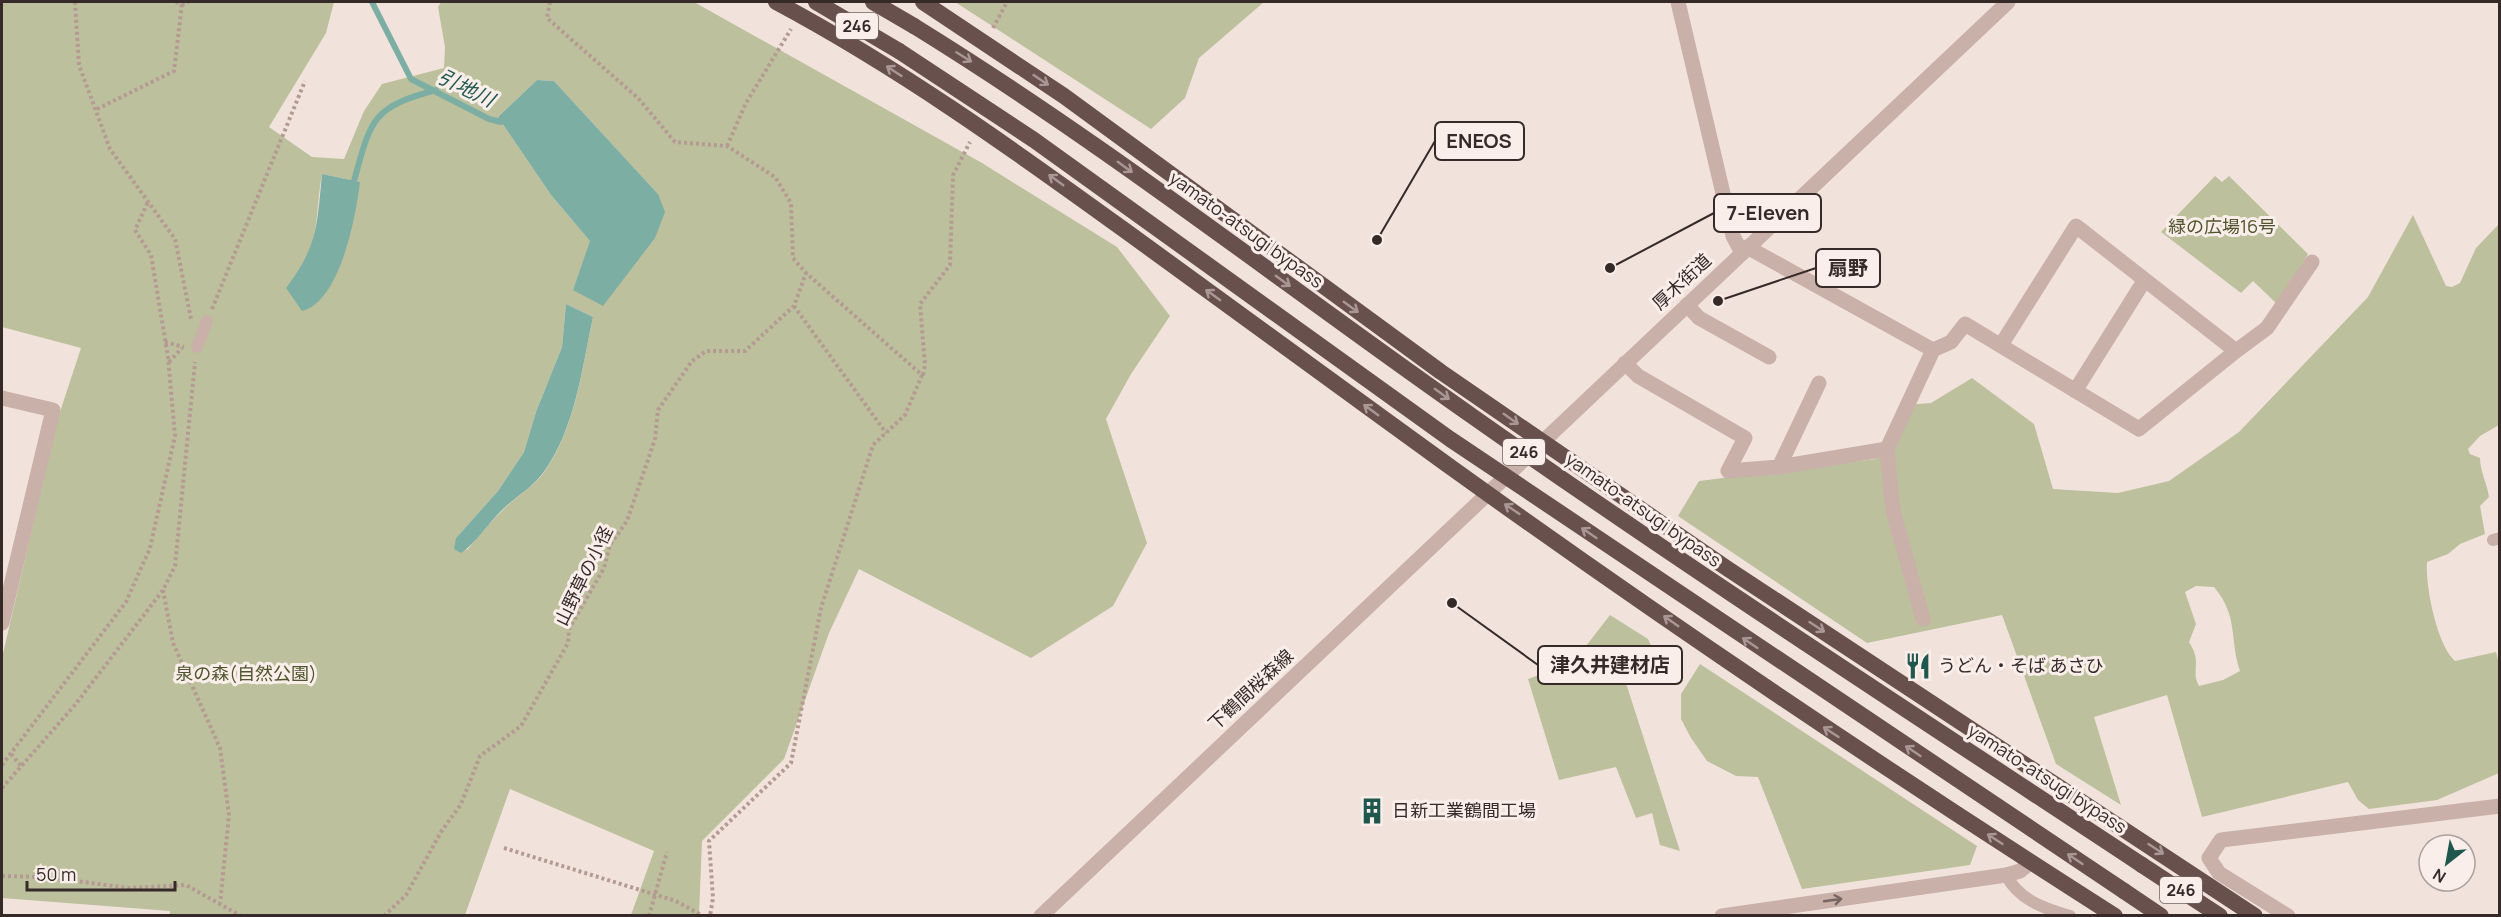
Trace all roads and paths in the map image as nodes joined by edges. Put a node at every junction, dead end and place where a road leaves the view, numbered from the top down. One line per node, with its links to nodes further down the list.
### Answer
1 (75, 2): 16 (path)
2 (176, 2): 12 (path)
3 (189, 2): 12 (path)
4 (550, 2): 18 (path)
5 (776, 2): 43 (highway, 246, one-way to 5)
6 (816, 2): 69 (highway, 246, one-way to 6, bridge)
7 (873, 2): 70 (highway, yamato-atsugi bypass / 246, one-way to 70, bridge)
8 (922, 2): 40 (highway, 246, one-way to 40)
9 (1007, 2): 14 (path)
10 (1678, 2): 20 (street)
11 (2008, 2): 20 (street, 厚木街道)
12 (182, 4): 16 (path)
13 (791, 29): 18 (path)
14 (991, 31)
15 (305, 81): 26 (path)
16 (97, 109): 19 (path)
17 (971, 142): 35 (path)
18 (727, 146): 22 (path)
19 (148, 202): 27 (path); 29 (path)
20 (1745, 250): 24 (street, 厚木街道); 30 (street)
21 (2312, 262): 31 (street)
22 (806, 273): 25 (path, 山野草の小径); 35 (path)
23 (2144, 281): 28 (street); 31 (street); 37 (street)
24 (1687, 305): 32 (street); 34 (street, 厚木街道)
25 (794, 306): 39 (path); 61 (path, 山野草の小径)
26 (207, 321): 29 (lane)
27 (165, 341): 33 (path); 33 (path)
28 (2001, 345): 30 (street); 37 (street)
29 (197, 347): 44 (path)
30 (1933, 350): 41 (street)
31 (2236, 351): 37 (street)
32 (1770, 357)
33 (168, 363): 47 (path)
34 (1625, 363): 40 (street, 厚木街道); 42 (street)
35 (922, 375): 39 (path)
36 (1819, 383): 42 (street)
37 (2075, 391)
38 (2, 398): 46 (street)
39 (886, 433): 64 (path)
40 (1543, 441): 43 (street, 厚木街道); 71 (highway, 246, one-way to 71)
41 (1887, 449): 42 (street); 45 (street)
42 (1779, 467)
43 (1487, 492): 54 (highway, 246, one-way to 43); 65 (street, 下鶴間桜森線)
44 (163, 590): 49 (path); 58 (path)
45 (1923, 619)
46 (2, 623)
47 (10, 754): 48 (path); 49 (path)
48 (2, 765)
49 (21, 766): 50 (path)
50 (2, 788)
51 (2499, 806): 72 (street)
52 (504, 848): 57 (path)
53 (667, 852): 57 (path)
54 (2031, 862): 55 (street); 68 (highway, 246)
55 (2006, 875): 66 (street, one-way to 55); 67 (lane)
56 (2, 876): 58 (path)
57 (655, 894): 62 (path); 63 (path)
58 (220, 904): 59 (path)
59 (232, 913): 60 (path)
60 (241, 915)
61 (384, 915)
62 (649, 915)
63 (703, 915)
64 (710, 915)
65 (1041, 915)
66 (1722, 915)
67 (2070, 915)
68 (2115, 915)
69 (2161, 915)
70 (2220, 915)
71 (2255, 915)
72 (2288, 915)

